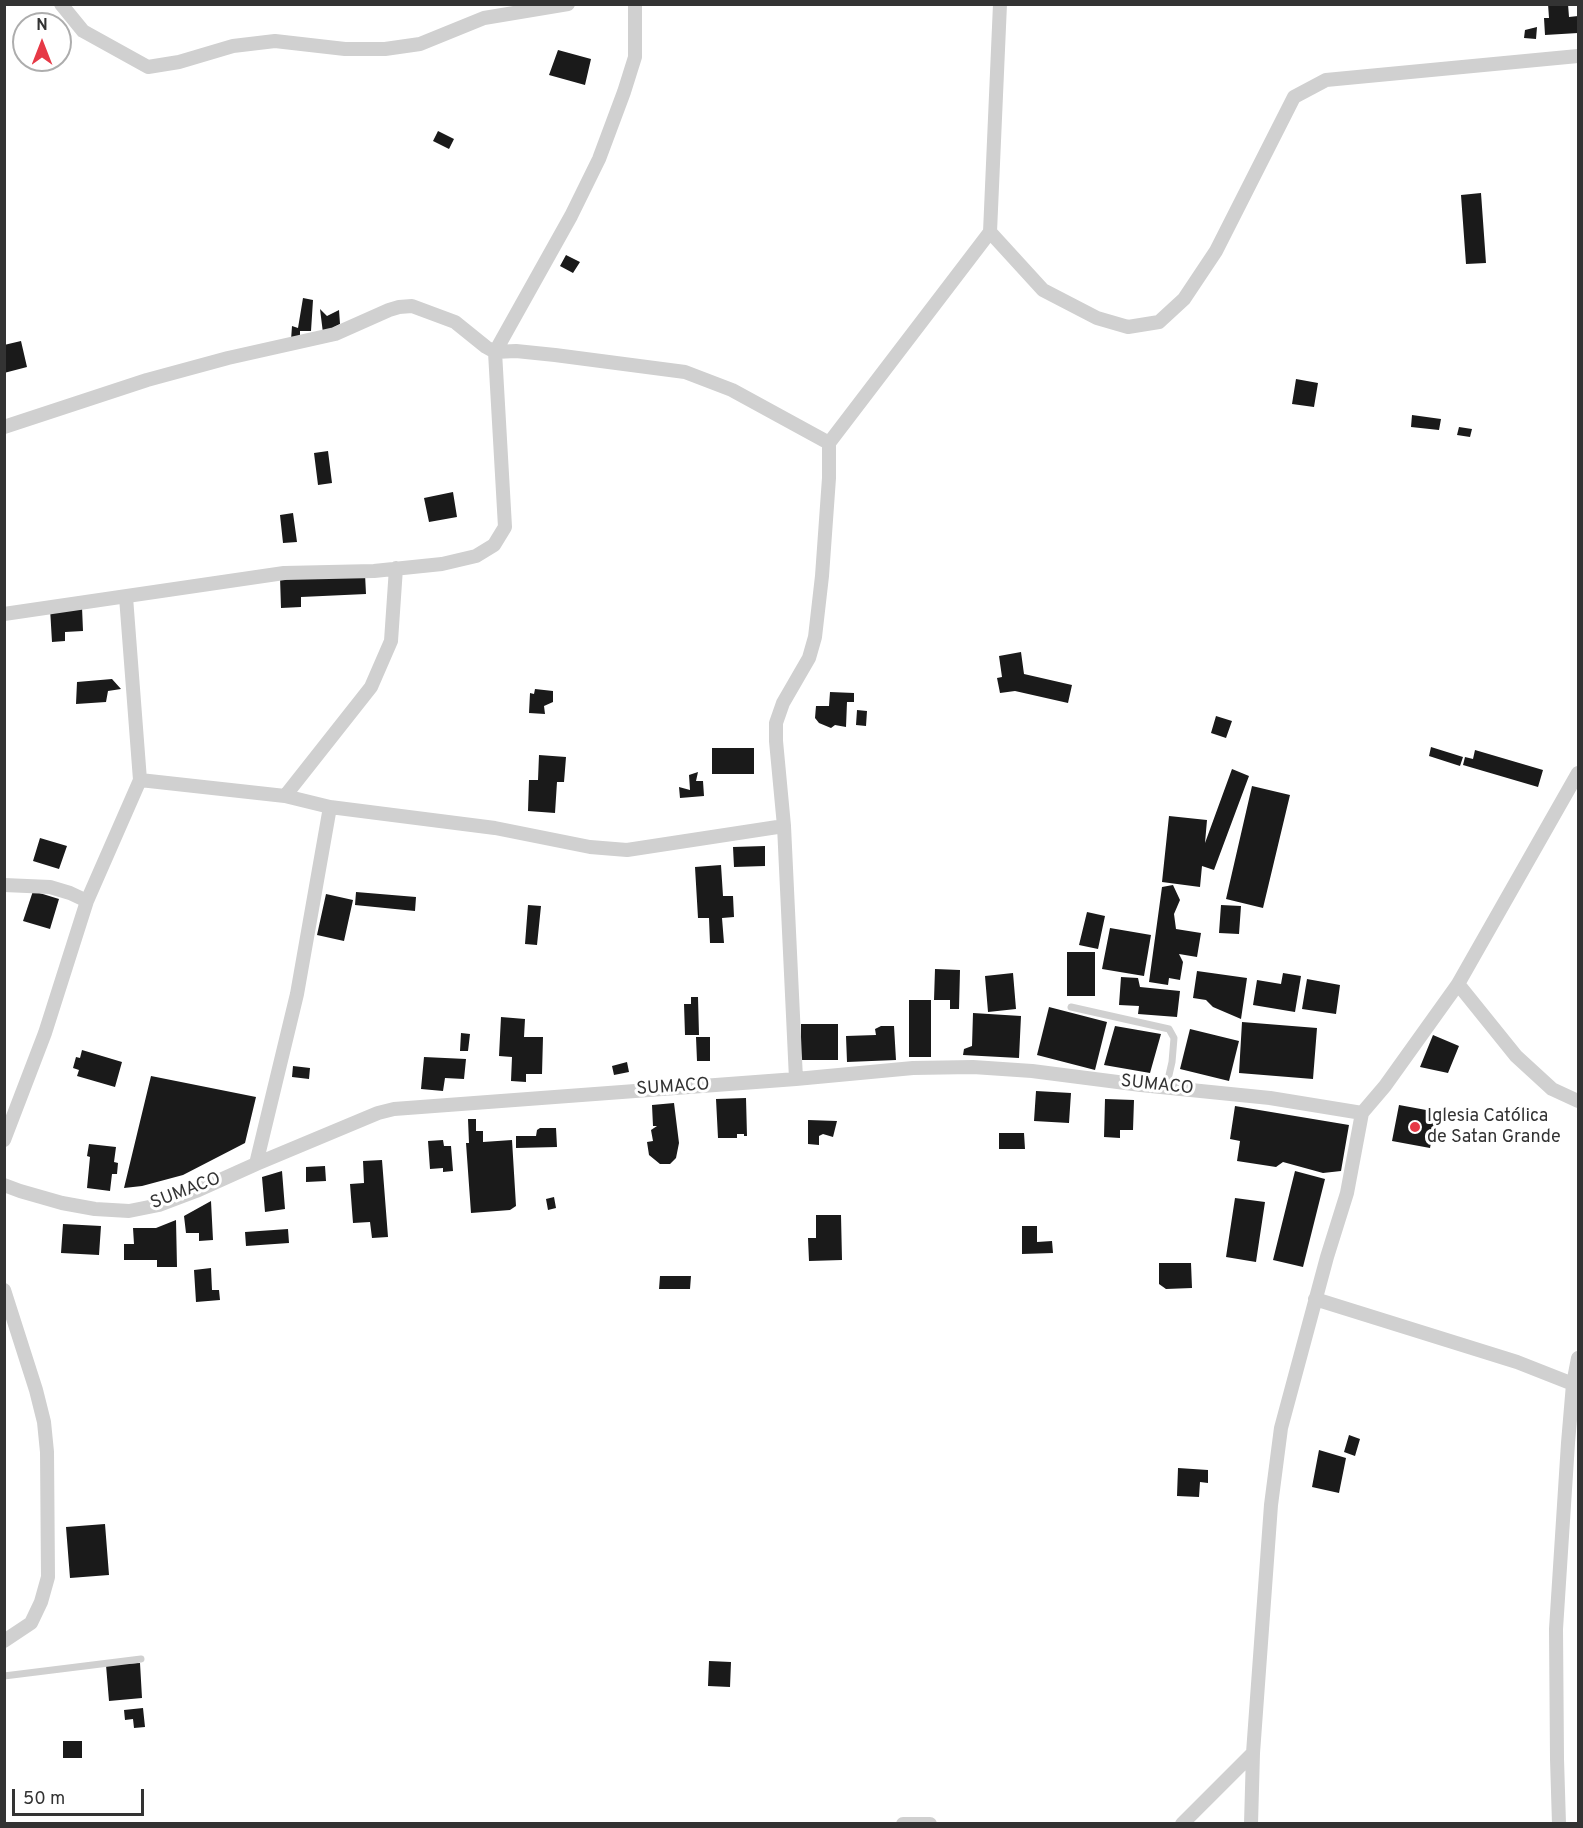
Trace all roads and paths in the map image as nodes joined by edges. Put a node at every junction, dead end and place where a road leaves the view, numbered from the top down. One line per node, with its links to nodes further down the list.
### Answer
1 (61, 4): 2 (street)
2 (568, 4)
3 (635, 4): 7 (street)
4 (1000, 4): 6 (street)
5 (1578, 56): 6 (street)
6 (990, 232): 9 (street)
7 (495, 352): 8 (street); 9 (street); 10 (street)
8 (4, 427)
9 (829, 443): 17 (street)
10 (396, 568): 11 (street); 15 (street)
11 (126, 597): 12 (street); 14 (street)
12 (4, 614)
13 (1578, 773): 20 (street)
14 (140, 780): 15 (street); 19 (street)
15 (285, 796): 16 (street)
16 (330, 807): 17 (street); 27 (street)
17 (784, 826): 22 (street)
18 (4, 885): 19 (street)
19 (87, 901): 26 (street)
20 (1458, 984): 24 (street); 25 (street)
21 (1071, 1007): 23 (lane)
22 (796, 1079): 23 (street, SUMACO); 27 (street, SUMACO)
23 (1166, 1088): 25 (street, SUMACO)
24 (1578, 1101)
25 (1362, 1113): 30 (street)
26 (4, 1140)
27 (256, 1164): 28 (street, SUMACO)
28 (4, 1185)
29 (4, 1290): 33 (street)
30 (1315, 1299): 32 (street); 36 (street)
31 (1578, 1358): 32 (street)
32 (1576, 1385): 41 (street)
33 (4, 1641)
34 (141, 1659): 35 (lane)
35 (4, 1676)
36 (1253, 1753): 39 (street); 40 (street)
37 (903, 1824): 38 (street)
38 (930, 1824)
39 (1182, 1824)
40 (1251, 1824)
41 (1559, 1824)

